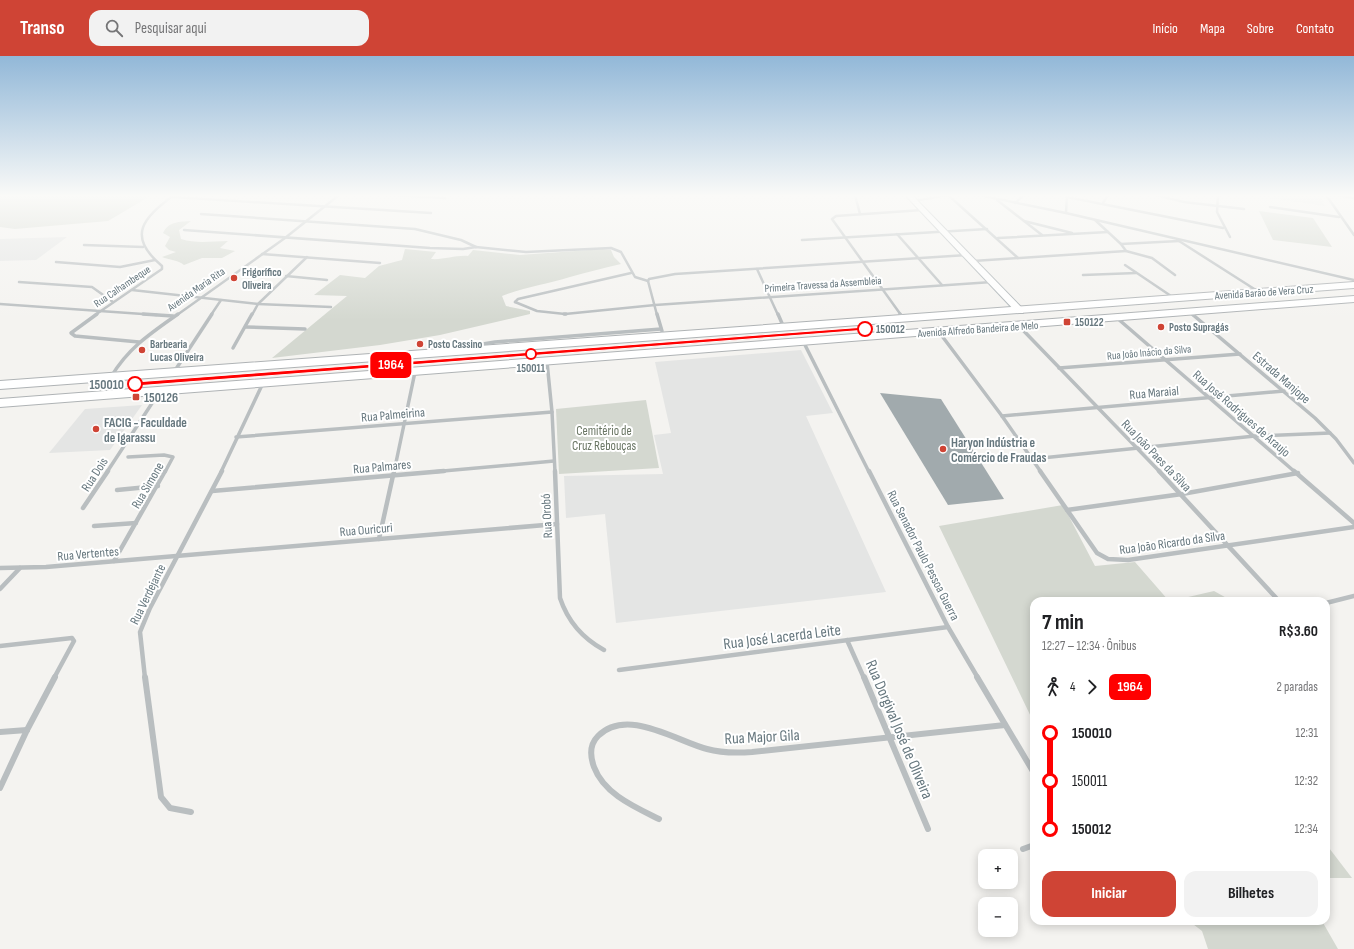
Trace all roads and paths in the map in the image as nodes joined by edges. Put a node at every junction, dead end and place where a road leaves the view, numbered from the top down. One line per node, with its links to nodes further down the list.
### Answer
1 (141, 237): 18 (street, Rua Calhambeque)
2 (268, 237): 10 (street)
3 (446, 237): 19 (street)
4 (862, 237): 11 (street)
5 (899, 237): 23 (street)
6 (947, 237): 24 (main road)
7 (1027, 237): 12 (street)
8 (1113, 237): 16 (street)
9 (1171, 237): 14 (street)
10 (285, 238): 19 (street); 21 (street, Avenida Maria Rita)
11 (844, 238): 13 (street); 28 (street)
12 (998, 238): 25 (street)
13 (802, 240)
14 (1185, 240): 15 (street); 38 (street)
15 (1179, 241): 16 (street); 46 (street)
16 (1122, 244): 20 (street)
17 (84, 245): 18 (street)
18 (143, 247): 26 (street, Rua Calhambeque)
19 (476, 247): 32 (street)
20 (1126, 250): 25 (street); 35 (street)
21 (262, 254): 22 (street); 47 (street, Avenida Maria Rita)
22 (307, 257): 29 (street); 36 (street)
23 (919, 258): 24 (street); 28 (street); 42 (street)
24 (970, 258): 25 (street); 41 (main road)
25 (1018, 258)
26 (156, 260): 27 (street); 45 (street, Rua Calhambeque)
27 (56, 262)
28 (862, 262): 31 (street); 44 (street)
29 (380, 263)
30 (1125, 265): 33 (street)
31 (757, 269): 39 (street); 48 (street)
32 (631, 273): 39 (street); 55 (street, Primeira Travessa da Assembleia)
33 (1136, 273): 34 (street); 49 (street)
34 (1083, 275)
35 (1175, 275)
36 (286, 276): 37 (street); 54 (street)
37 (327, 280)
38 (1354, 280)
39 (648, 281): 55 (street)
40 (19, 282): 52 (street)
41 (992, 282): 42 (street, Primeira Travessa da Assembleia); 58 (main road)
42 (942, 285): 44 (street, Primeira Travessa da Assembleia)
43 (1354, 286): 46 (highway, Avenida Barão de Vera Cruz)
44 (881, 289): 48 (street, Primeira Travessa da Assembleia); 62 (street)
45 (132, 290): 47 (street); 52 (street, Rua Calhambeque)
46 (1260, 292): 49 (highway, Avenida Barão de Vera Cruz)
47 (200, 297): 51 (street); 60 (street, Avenida Maria Rita)
48 (770, 297): 55 (street, Primeira Travessa da Assembleia); 65 (street)
49 (1174, 298): 58 (highway, Avenida Alfredo Bandeira de Melo)
50 (1354, 299): 59 (highway, Avenida Barão de Vera Cruz)
51 (221, 300): 54 (street); 79 (street)
52 (113, 302): 57 (street, Rua Calhambeque)
53 (0, 304): 57 (street)
54 (258, 304): 56 (street); 64 (street)
55 (655, 305): 68 (street)
56 (330, 307)
57 (101, 311): 60 (street); 69 (street, Rua Calhambeque)
58 (1020, 311): 62 (highway, Avenida Alfredo Bandeira de Melo)
59 (1189, 311): 61 (highway, Avenida Alfredo Bandeira de Melo); 73 (street, Estrada Manjope)
60 (174, 316): 69 (street, Avenida Maria Rita)
61 (1117, 318): 63 (highway, Avenida Alfredo Bandeira de Melo); 75 (street, Rua José Rodrigues de Araujo)
62 (904, 319): 65 (highway, Avenida Alfredo Bandeira de Melo)
63 (1019, 326): 67 (highway, Avenida Alfredo Bandeira de Melo); 77 (street, Rua João Paes da Silva)
64 (246, 327): 66 (street); 71 (street)
65 (784, 328): 68 (highway, Avenida Alfredo Bandeira de Melo)
66 (305, 329)
67 (939, 332): 70 (highway, Avenida Alfredo Bandeira de Melo); 91 (street, Rua João Ricardo da Silva)
68 (662, 333): 72 (highway, Avenida Alfredo Bandeira de Melo)
69 (139, 342): 82 (street, Avenida Maria Rita)
70 (804, 342): 76 (highway, Avenida Alfredo Bandeira de Melo); 124 (street, Rua Senador Paulo Pessoa Guerra)
71 (233, 348)
72 (445, 353): 74 (highway, Avenida Alfredo Bandeira de Melo); 78 (highway)
73 (1240, 354): 75 (street, Rua João Inácio da Silva); 86 (street, Estrada Manjope)
74 (407, 356): 79 (highway, Avenida Alfredo Bandeira de Melo); 81 (highway)
75 (1166, 360): 77 (street, Rua João Inácio da Silva); 87 (street, Rua José Rodrigues de Araujo)
76 (547, 362): 78 (highway, Avenida Alfredo Bandeira de Melo); 90 (street, Rua Orobó)
77 (1059, 368): 89 (street, Rua João Paes da Silva)
78 (441, 370): 80 (highway, Avenida Alfredo Bandeira de Melo)
79 (174, 372): 82 (highway, Avenida Alfredo Bandeira de Melo)
80 (415, 372): 81 (highway, Avenida Alfredo Bandeira de Melo); 92 (street)
81 (396, 373): 83 (highway, Avenida Alfredo Bandeira de Melo)
82 (110, 377): 84 (highway, Avenida Alfredo Bandeira de Melo)
83 (263, 383): 85 (highway, Avenida Alfredo Bandeira de Melo); 95 (street, Rua Verdejante)
84 (0, 385)
85 (160, 391): 88 (highway, Avenida Alfredo Bandeira de Melo); 107 (street, Rua Dois)
86 (1284, 391): 87 (street, Rua Maraial); 93 (street, Estrada Manjope)
87 (1209, 398): 89 (street, Rua Maraial); 94 (street, Rua José Rodrigues de Araujo)
88 (0, 403)
89 (1097, 407): 91 (street, Rua Maraial); 96 (street, Rua João Paes da Silva)
90 (552, 412): 92 (street, Rua Palmeirina); 99 (street, Rua Orobó)
91 (1002, 416): 98 (street, Rua João Ricardo da Silva)
92 (404, 423): 95 (street, Rua Palmeirina); 102 (street)
93 (1330, 433): 94 (street); 100 (street, Estrada Manjope)
94 (1255, 436): 96 (street); 101 (street, Rua José Rodrigues de Araujo)
95 (236, 437): 105 (street, Rua Verdejante)
96 (1136, 448): 98 (street); 106 (street, Rua João Paes da Silva)
97 (128, 457): 103 (street, Rua Simone)
98 (1032, 459): 108 (street, Rua João Ricardo da Silva)
99 (554, 461): 102 (street, Rua Palmares); 110 (street, Rua Orobó)
100 (1354, 463)
101 (1298, 473): 106 (street); 111 (street, Rua José Rodrigues de Araujo)
102 (393, 475): 105 (street, Rua Palmares); 114 (street)
103 (158, 486): 104 (street); 109 (street, Rua Simone)
104 (117, 490)
105 (212, 491): 116 (street, Rua Verdejante)
106 (1182, 494): 108 (street); 115 (street, Rua João Paes da Silva)
107 (83, 508)
108 (1068, 510): 115 (street, Rua João Ricardo da Silva)
109 (136, 523): 112 (street); 117 (street, Rua Simone)
110 (557, 524): 114 (street, Rua Ouricuri); 127 (street, Rua Orobó)
111 (1354, 524)
112 (94, 526)
113 (1354, 527): 115 (street, Rua João Ricardo da Silva)
114 (379, 539): 116 (street, Rua Ouricuri)
115 (1227, 546): 122 (street, Rua João Paes da Silva)
116 (178, 556): 117 (street, Rua Vertentes); 135 (street, Rua Verdejante)
117 (114, 561): 119 (street, Rua Vertentes)
118 (0, 568): 119 (street, Rua Vertentes)
119 (20, 568): 120 (street)
120 (0, 589)
121 (1354, 596): 123 (street)
122 (1275, 597)
123 (1330, 602)
124 (948, 627): 125 (street, Rua José Lacerda Leite); 129 (street, Rua Senador Paulo Pessoa Guerra)
125 (847, 640): 128 (street, Rua José Lacerda Leite); 132 (street, Rua Dorgival José de Oliveira)
126 (0, 646): 130 (street)
127 (604, 650)
128 (619, 670)
129 (1005, 725): 132 (street, Rua Major Gila); 133 (street, Rua Senador Paulo Pessoa Guerra)
130 (28, 730): 131 (street); 134 (street)
131 (0, 732)
132 (890, 736): 136 (street, Rua Major Gila); 137 (street, Rua Dorgival José de Oliveira)
133 (1030, 766)
134 (0, 788)
135 (191, 812)
136 (659, 819)
137 (928, 829)
138 (1030, 847): 139 (street)
139 (1023, 850)

